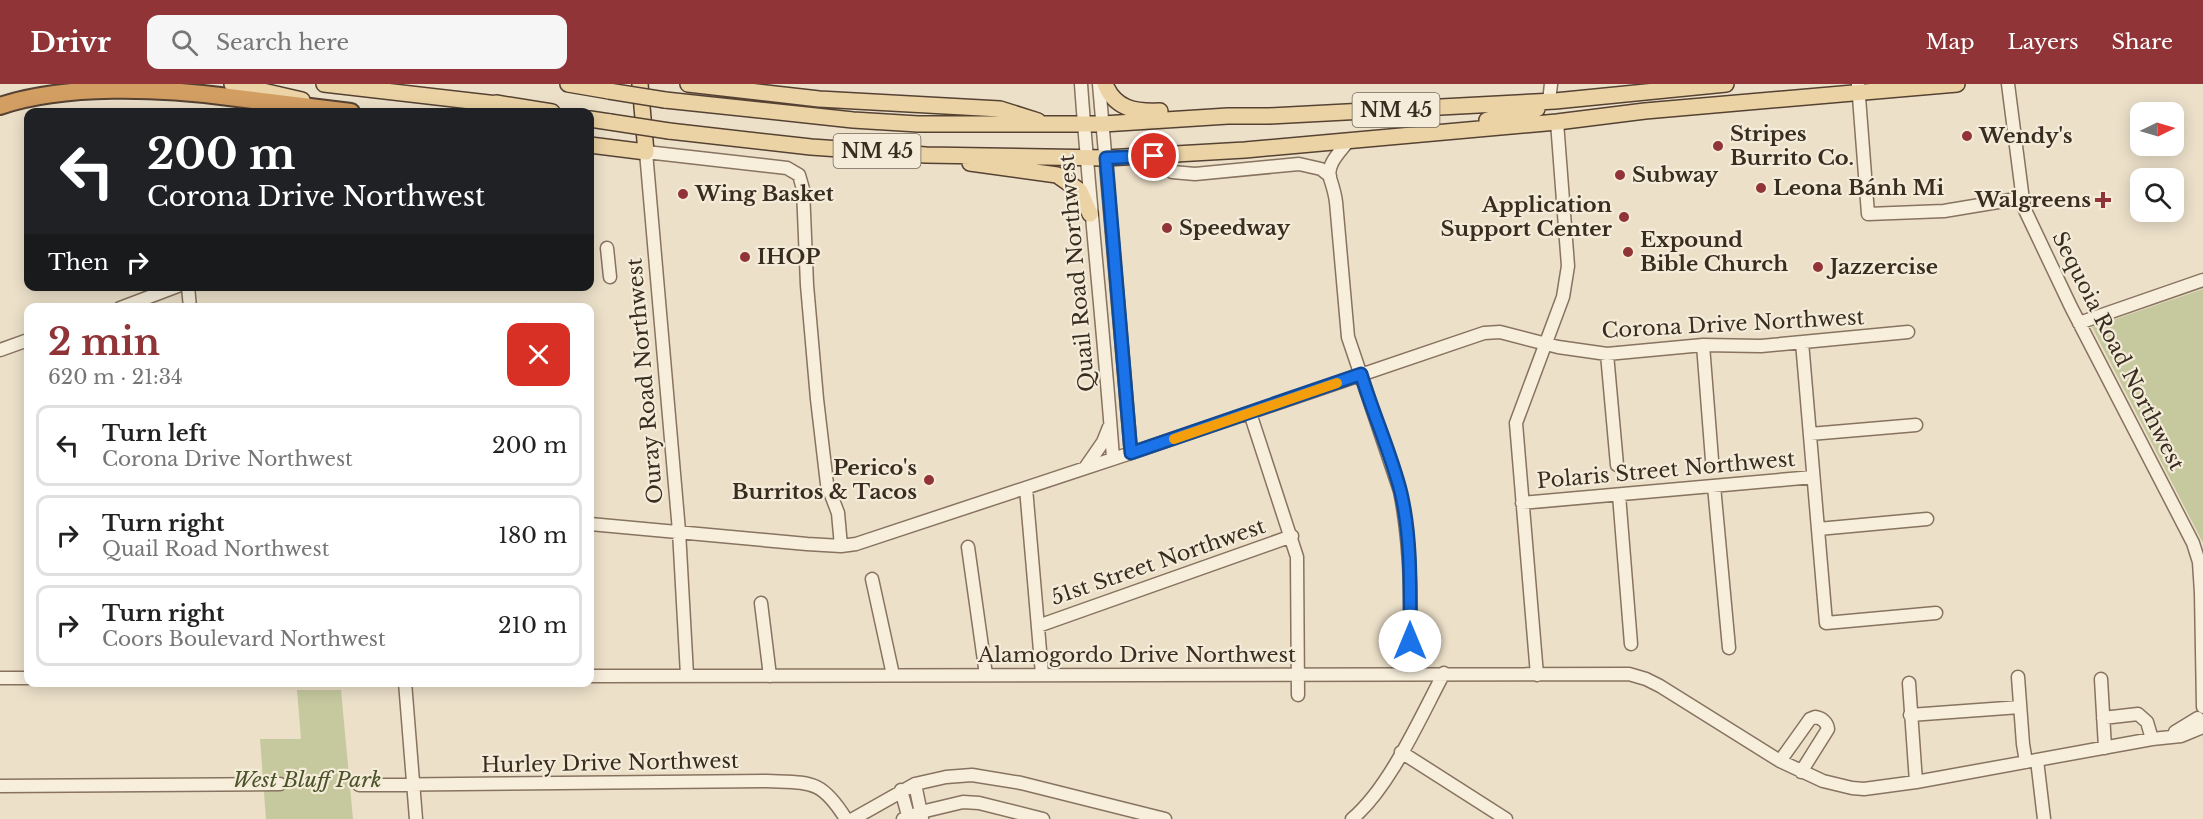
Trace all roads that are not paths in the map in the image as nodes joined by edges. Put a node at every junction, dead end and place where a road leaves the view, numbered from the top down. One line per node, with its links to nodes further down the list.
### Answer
1 (232, 84): 20 (main road)
2 (324, 84): 17 (main road)
3 (411, 84): 17 (main road)
4 (568, 84): 26 (main road, NM 45, bridge)
5 (640, 84): 31 (main road, Ouray Road Northwest)
6 (688, 84): 26 (main road)
7 (1081, 84): 27 (street, Quail Road Northwest)
8 (1100, 84): 25 (street, Quail Road Northwest)
9 (1105, 84): 22 (main road)
10 (1551, 84): 16 (street)
11 (1726, 84): 15 (main road, NM 45)
12 (1957, 84): 14 (main road, NM 45)
13 (2008, 84): 37 (street, Sequoia Road Northwest)
14 (1858, 88): 24 (main road, NM 45); 37 (street)
15 (1638, 93): 16 (main road, NM 45); 24 (main road)
16 (1549, 101): 22 (main road, NM 45); 28 (main road)
17 (506, 105): 21 (main road)
18 (0, 106): 19 (highway)
19 (321, 108)
20 (336, 108)
21 (526, 108)
22 (1228, 116): 25 (main road, NM 45)
23 (594, 120): 32 (main road, NM 45, bridge)
24 (1557, 122): 28 (main road, NM 45); 48 (street)
25 (1103, 124): 27 (main road, NM 45); 34 (street, Quail Road Northwest)
26 (1050, 125): 27 (main road, NM 45)
27 (1084, 125): 35 (street, Quail Road Northwest)
28 (1465, 130): 29 (main road, NM 45)
29 (1349, 140): 33 (main road, NM 45); 36 (street)
30 (594, 146): 31 (main road)
31 (646, 152): 72 (street, Ouray Road Northwest); 74 (street)
32 (926, 155): 35 (main road, NM 45); 38 (main road)
33 (1154, 156): 34 (main road, NM 45); 36 (street)
34 (1106, 158): 35 (main road, NM 45); 52 (street, Quail Road Northwest)
35 (1086, 159): 38 (street, Quail Road Northwest)
36 (1330, 176): 54 (street)
37 (2022, 198): 44 (street, Sequoia Road Northwest)
38 (1090, 214): 53 (street, Quail Road Northwest)
39 (607, 248): 40 (street)
40 (610, 277)
41 (2203, 280): 44 (street)
42 (165, 291): 43 (street)
43 (133, 303)
44 (2079, 323): 82 (street, Sequoia Road Northwest)
45 (1908, 332): 47 (street, Corona Drive Northwest)
46 (24, 341): 50 (street)
47 (1802, 342): 49 (street, Corona Drive Northwest); 58 (street)
48 (1545, 343): 51 (street, Corona Drive Northwest); 54 (street, Corona Drive Northwest); 68 (street)
49 (1703, 345): 51 (street, Corona Drive Northwest); 61 (street)
50 (0, 350)
51 (1607, 354): 62 (street)
52 (1122, 363): 53 (street); 59 (street, Quail Road Northwest)
53 (1106, 365): 56 (street, Quail Road Northwest)
54 (1361, 374): 55 (street, Corona Drive Northwest); 84 (street)
55 (1250, 413): 59 (street, Corona Drive Northwest); 73 (street)
56 (1110, 423): 60 (street, Quail Road Northwest); 63 (street)
57 (1916, 425): 58 (street)
58 (1810, 434): 64 (street)
59 (1131, 453): 60 (street, Corona Drive Northwest)
60 (1113, 458): 63 (street, Corona Drive Northwest)
61 (1712, 460)
62 (1617, 465)
63 (1085, 469): 66 (street, Corona Drive Northwest)
64 (1813, 477): 65 (street, Polaris Street Northwest); 71 (street)
65 (1714, 486): 67 (street, Polaris Street Northwest); 81 (street)
66 (1026, 488): 74 (street, Corona Drive Northwest); 79 (street)
67 (1619, 495): 68 (street, Polaris Street Northwest); 80 (street)
68 (1522, 503): 90 (street)
69 (1927, 519): 71 (street)
70 (594, 524): 72 (street, Corona Drive Northwest)
71 (1818, 529): 78 (street)
72 (679, 531): 74 (street, Corona Drive Northwest); 87 (street, Ouray Road Northwest)
73 (1292, 536): 79 (street, 51st Street Northwest); 83 (street)
74 (841, 546)
75 (968, 548): 89 (street)
76 (872, 579): 88 (street)
77 (761, 603): 92 (street)
78 (1936, 613)
79 (1038, 626): 86 (street)
80 (1631, 644)
81 (1729, 648)
82 (2202, 671): 102 (street, Sequoia Road Northwest)
83 (1298, 673): 84 (street, Alamogordo Drive Northwest); 86 (street, Alamogordo Drive Northwest); 99 (street)
84 (1410, 673): 85 (street, Alamogordo Drive Northwest)
85 (1444, 673): 90 (street, Alamogordo Drive Northwest); 106 (street)
86 (1042, 674): 89 (street, Alamogordo Drive Northwest)
87 (687, 675): 91 (street, Alamogordo Drive Northwest); 92 (street, Alamogordo Drive Northwest)
88 (893, 675): 89 (street, Alamogordo Drive Northwest); 92 (street, Alamogordo Drive Northwest)
89 (986, 675)
90 (1537, 675): 107 (street, Alamogordo Drive Northwest)
91 (594, 676)
92 (770, 676)
93 (2018, 677): 100 (street)
94 (0, 678): 95 (street)
95 (24, 678)
96 (2101, 679): 103 (street)
97 (1909, 683): 101 (street)
98 (405, 687): 114 (street)
99 (1298, 695)
100 (2020, 707): 101 (street); 108 (street)
101 (1910, 715): 110 (street)
102 (2202, 717): 104 (street, Alamogordo Drive Northwest)
103 (2103, 718): 104 (street); 105 (street)
104 (2152, 739): 105 (street, Alamogordo Drive Northwest)
105 (2105, 748): 108 (street, Alamogordo Drive Northwest)
106 (1401, 752): 124 (street); 125 (street)
107 (1780, 761): 109 (street, Alamogordo Drive Northwest); 109 (street)
108 (2032, 761): 110 (street, Alamogordo Drive Northwest); 126 (street)
109 (1801, 772): 110 (street, Alamogordo Drive Northwest)
110 (1916, 782)
111 (280, 784): 115 (street)
112 (915, 784): 116 (street); 117 (street); 123 (street)
113 (359, 785): 114 (street, Hurley Drive Northwest)
114 (413, 785): 119 (street); 120 (street, Hurley Drive Northwest)
115 (0, 786)
116 (902, 790): 118 (street); 121 (street)
117 (922, 815): 118 (street); 122 (street)
118 (907, 818)
119 (416, 819)
120 (846, 819)
121 (853, 819)
122 (1042, 819)
123 (1165, 819)
124 (1352, 819)
125 (1506, 819)
126 (2044, 819)

